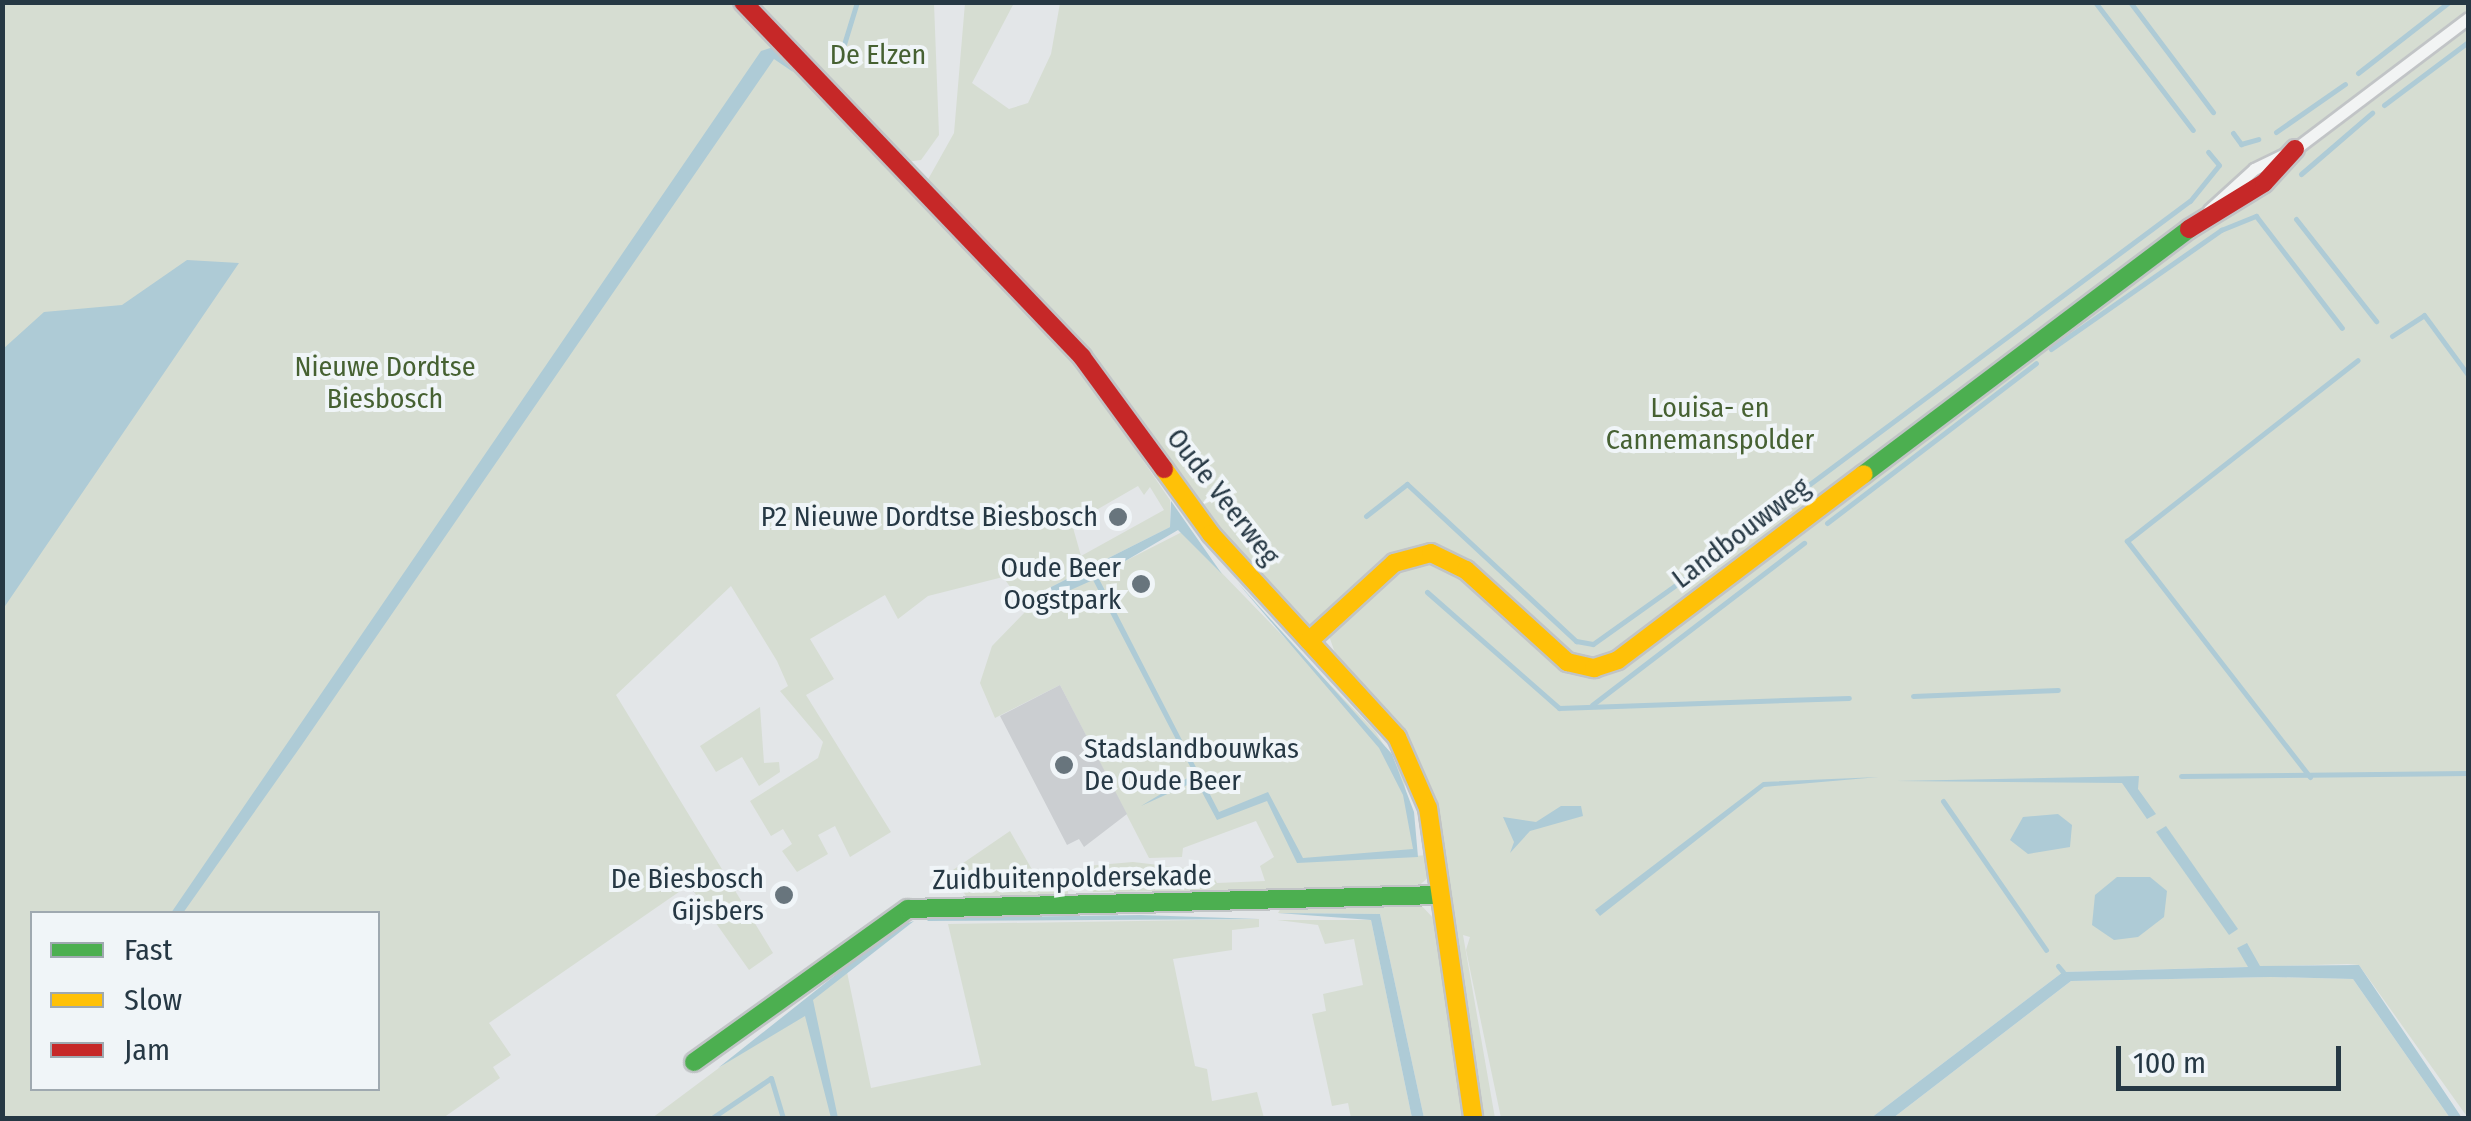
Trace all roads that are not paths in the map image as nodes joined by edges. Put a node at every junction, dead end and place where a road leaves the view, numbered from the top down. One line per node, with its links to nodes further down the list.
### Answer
1 (743, 2): 4 (street, Oude Veerweg)
2 (2468, 18): 3 (street, Landbouwweg)
3 (2294, 148): 4 (street, Landbouwweg)
4 (1309, 641): 5 (street, Oude Veerweg)
5 (1440, 895): 6 (street, Zuidbuitenpoldersekade); 7 (street, Oude Veerweg)
6 (694, 1062)
7 (1472, 1118)

